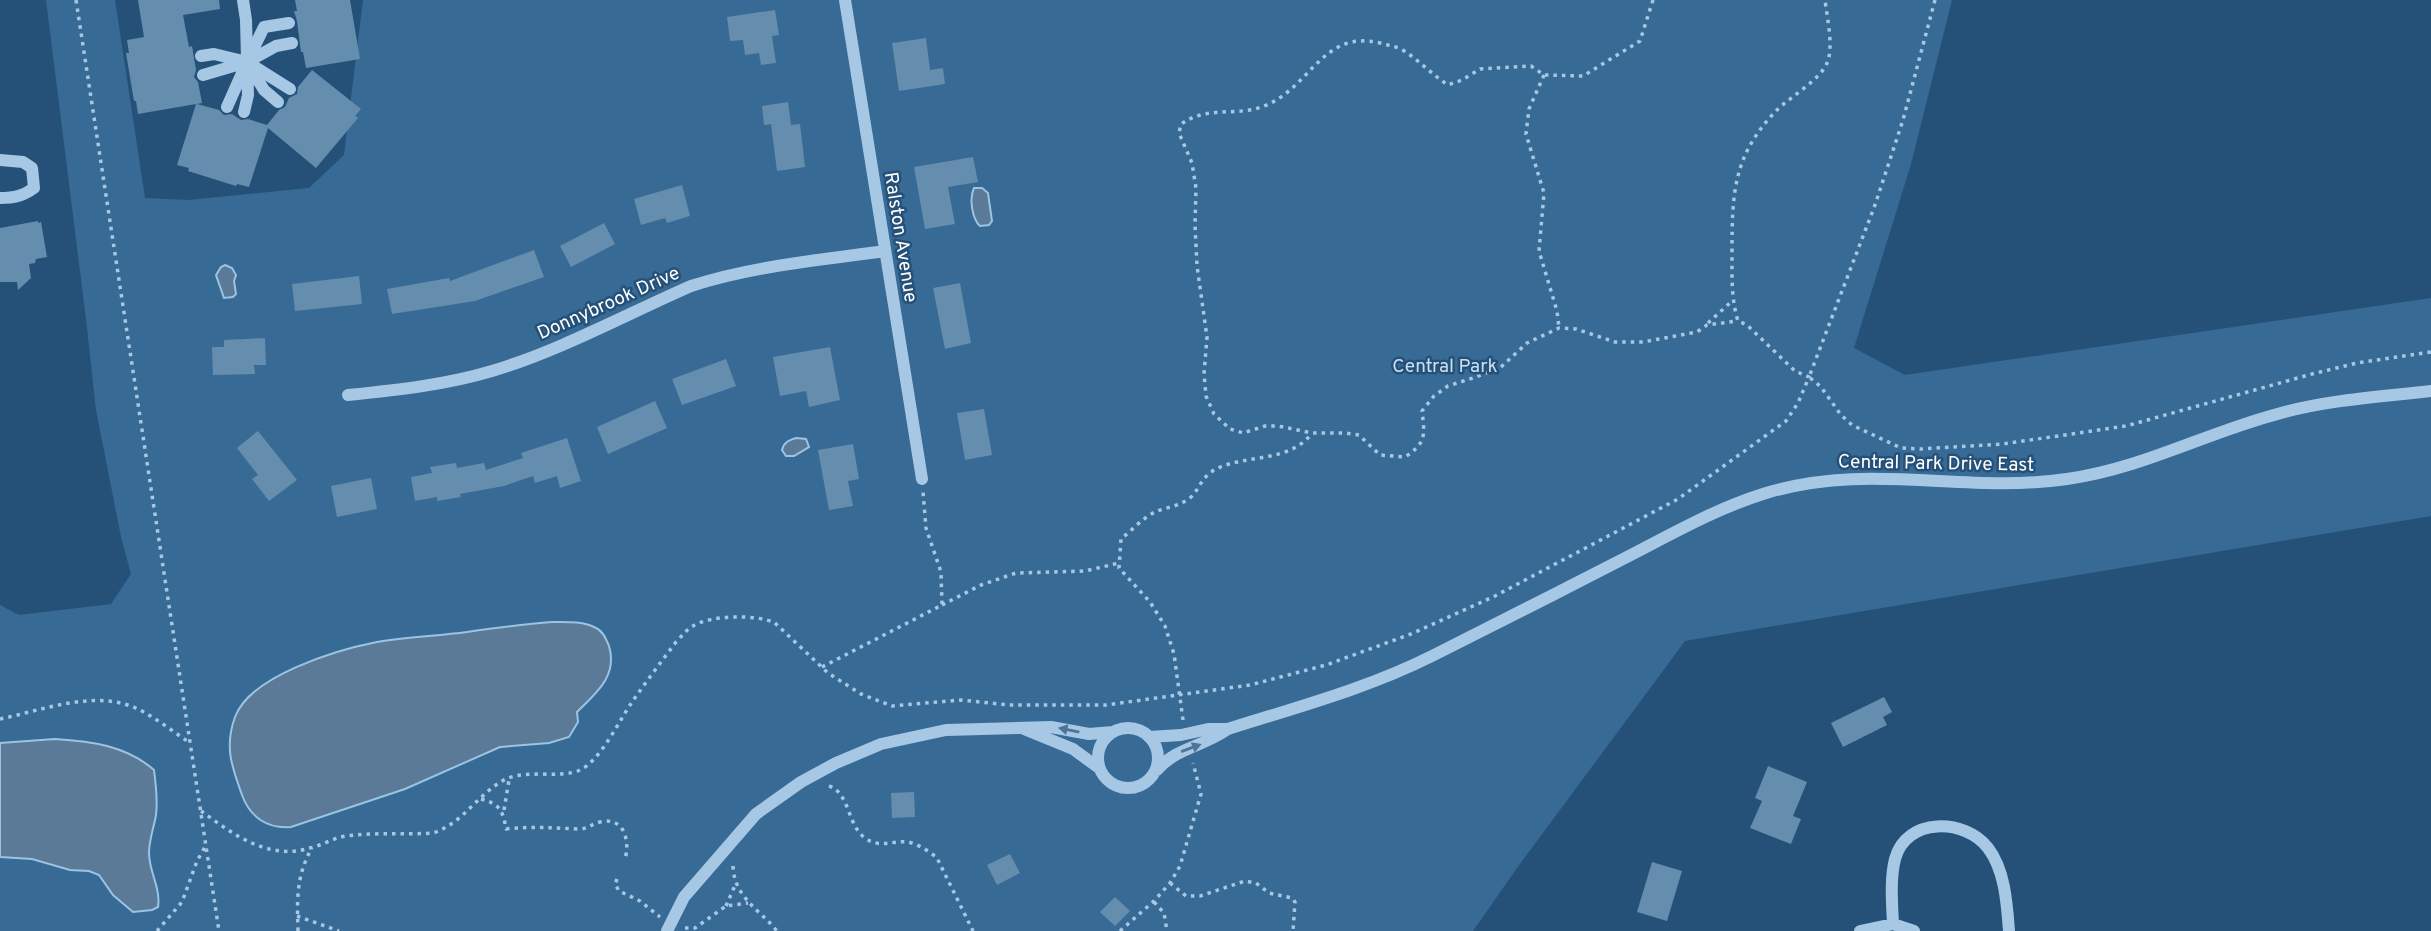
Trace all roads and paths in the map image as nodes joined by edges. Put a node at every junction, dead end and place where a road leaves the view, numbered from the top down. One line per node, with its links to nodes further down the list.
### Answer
1 (76, 0): 40 (path)
2 (243, 0): 10 (street)
3 (845, 0): 19 (street, Ralston Avenue)
4 (1653, 0): 12 (path)
5 (1825, 0): 20 (path)
6 (1935, 0): 25 (path)
7 (289, 23): 10 (street)
8 (292, 43): 10 (street)
9 (201, 55): 10 (street)
10 (247, 62): 11 (street); 13 (street); 14 (street); 15 (street); 16 (street)
11 (203, 75)
12 (1544, 75): 23 (path); 28 (path)
13 (290, 89)
14 (278, 102)
15 (227, 107)
16 (244, 112)
17 (0, 160): 18 (street)
18 (0, 198)
19 (884, 251): 27 (street, Donnybrook Drive); 29 (street, Ralston Avenue)
20 (1732, 302): 21 (path); 22 (path)
21 (1738, 321): 22 (path); 25 (path)
22 (1707, 325): 23 (path)
23 (1559, 328): 28 (path)
24 (2431, 352): 25 (path)
25 (1809, 377): 33 (path)
26 (2431, 391): 37 (street, Central Park Drive East)
27 (348, 396)
28 (1312, 433): 30 (path)
29 (922, 479): 31 (path)
30 (1119, 563): 31 (path); 33 (path)
31 (942, 605): 32 (path)
32 (822, 667): 33 (path); 44 (path)
33 (1180, 695): 35 (path)
34 (0, 719): 40 (path)
35 (1184, 726)
36 (1024, 729): 38 (street, Central Park Drive East, one-way to 36); 42 (street, Central Park Drive East); 62 (street, Central Park Drive East)
37 (1228, 729): 39 (street, Central Park Drive East); 43 (street, Central Park Drive East, one-way to 37)
38 (1113, 732): 39 (street, Central Park Drive East); 42 (street)
39 (1149, 737): 43 (street)
40 (190, 743): 47 (path)
41 (1191, 754): 55 (path)
42 (1099, 768): 43 (street, Central Park Drive East)
43 (1156, 771)
44 (509, 778): 46 (path); 48 (path)
45 (824, 786): 68 (path)
46 (481, 799): 48 (path); 50 (path)
47 (201, 810): 49 (path); 50 (path)
48 (503, 812): 52 (path)
49 (206, 845): 63 (path); 64 (path)
50 (312, 848): 59 (path)
51 (735, 857): 54 (path)
52 (625, 859)
53 (617, 879): 60 (path)
54 (736, 883): 57 (path); 58 (path)
55 (1170, 883): 56 (path); 71 (path)
56 (1154, 901): 69 (path); 70 (path)
57 (748, 903): 58 (path); 67 (path)
58 (726, 905): 62 (path)
59 (297, 916): 65 (path); 66 (path)
60 (662, 918)
61 (1893, 924): 72 (street); 73 (street); 74 (street)
62 (673, 929)
63 (157, 931)
64 (219, 931)
65 (298, 931)
66 (340, 931)
67 (777, 931)
68 (973, 931)
69 (1120, 931)
70 (1167, 931)
71 (1293, 931)
72 (1860, 931)
73 (1914, 931)
74 (2009, 931)

